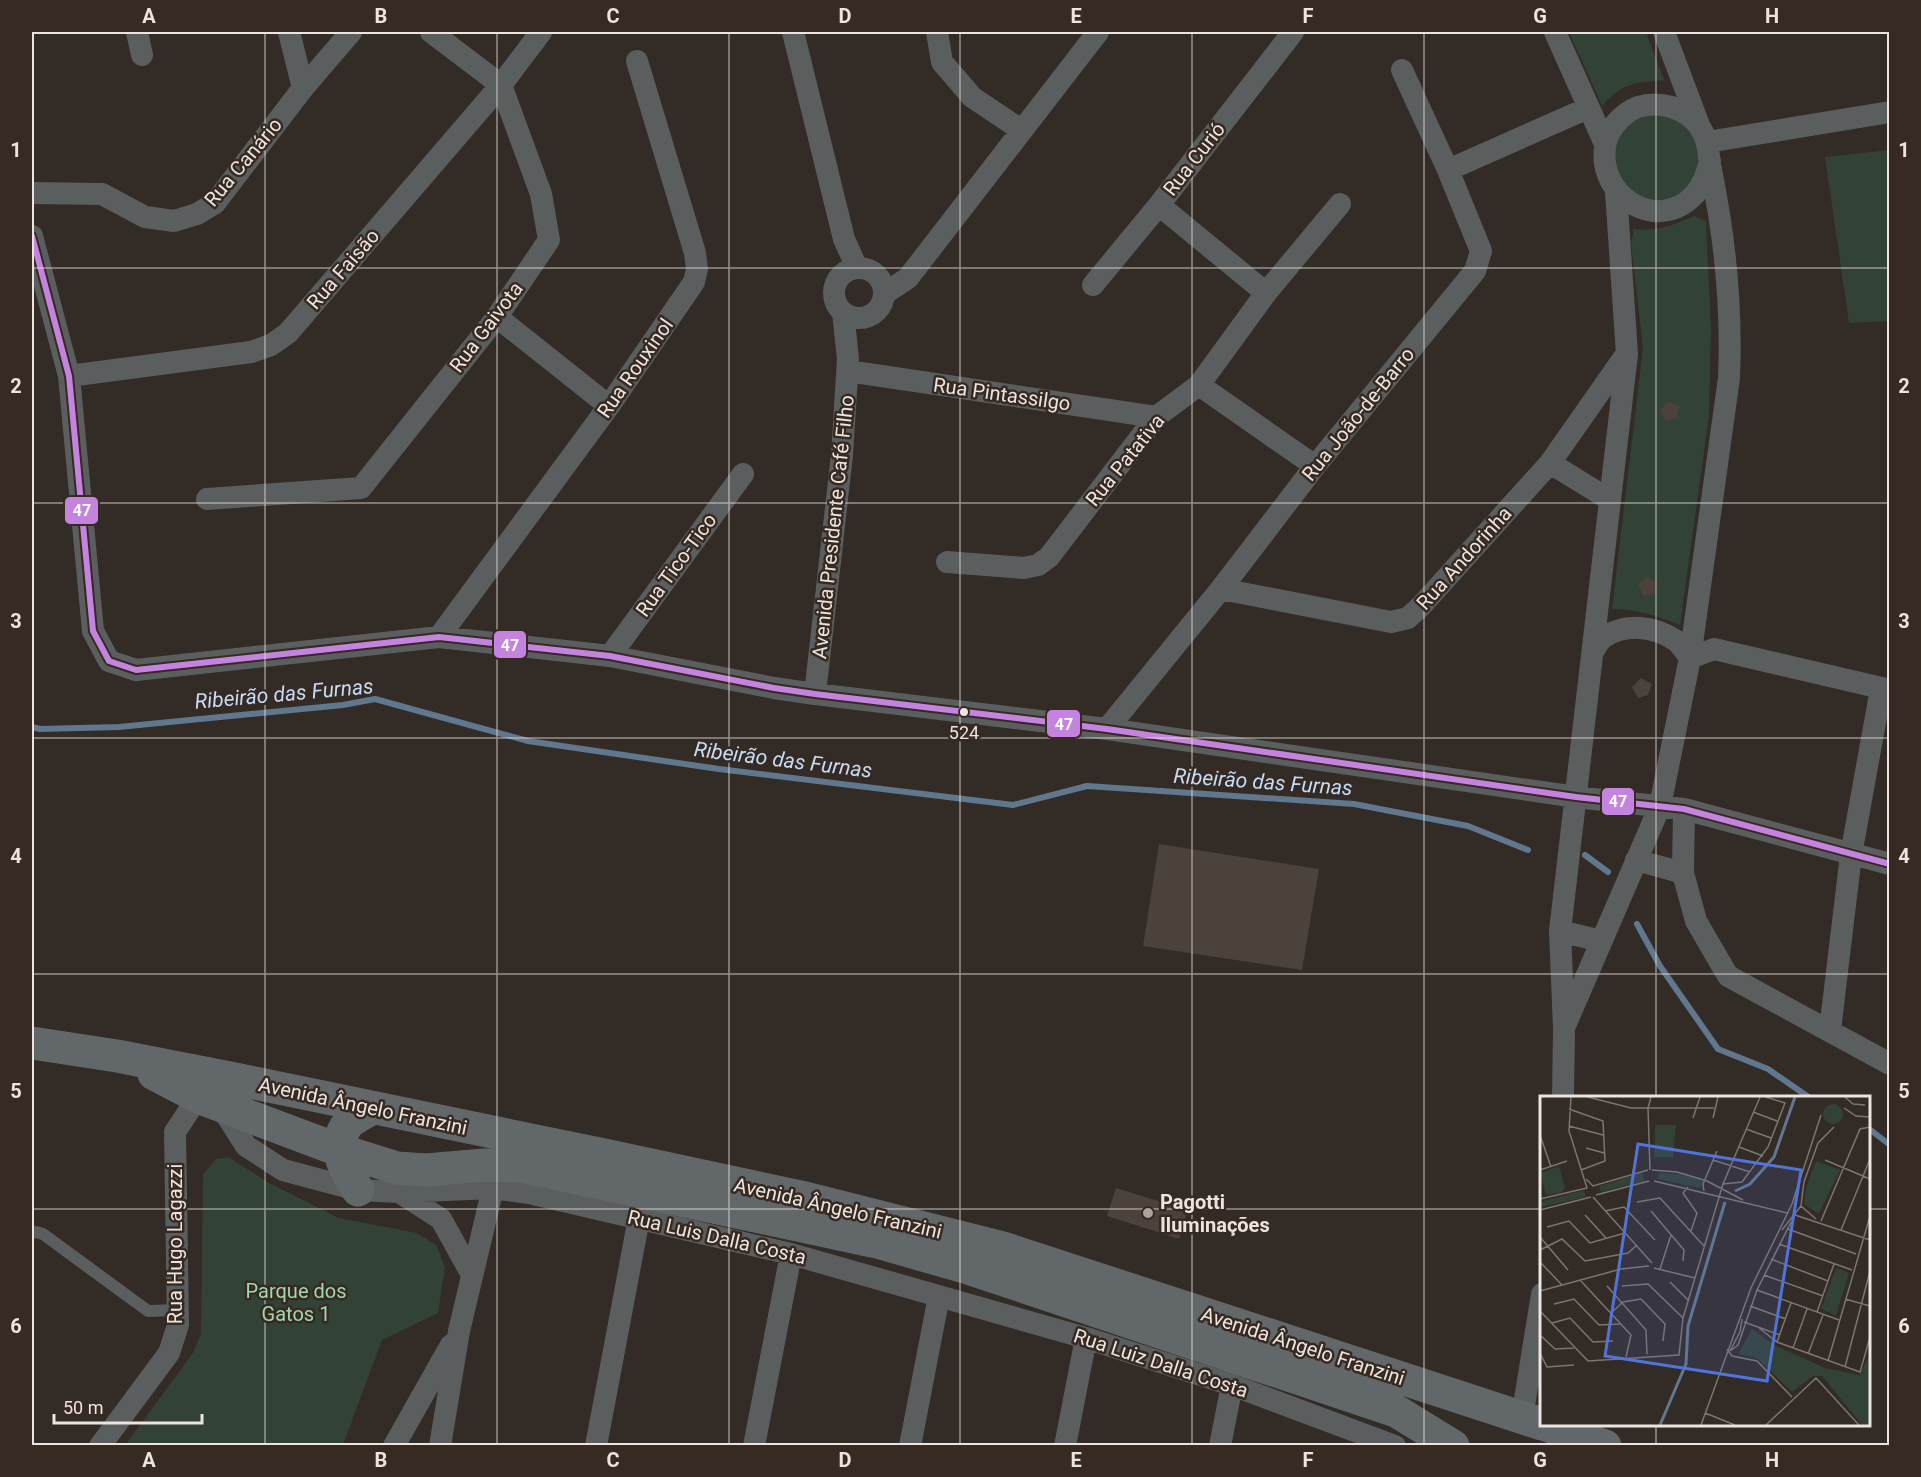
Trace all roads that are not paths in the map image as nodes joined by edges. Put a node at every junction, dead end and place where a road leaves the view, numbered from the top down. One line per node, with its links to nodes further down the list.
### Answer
1 (136, 32): 12 (street)
2 (289, 32): 16 (street)
3 (351, 32): 16 (street, Rua Canário)
4 (431, 32): 15 (street)
5 (541, 32): 15 (street, Rua Faisão)
6 (793, 32): 28 (street)
7 (937, 32): 19 (street)
8 (1098, 32): 19 (street)
9 (1293, 32): 26 (street, Rua Curió)
10 (1555, 32): 17 (street)
11 (1664, 32): 20 (street)
12 (142, 56)
13 (637, 61): 42 (street, Rua Rouxinol)
14 (1402, 70): 22 (street, Rua João-de-Barro)
15 (501, 85): 37 (street, Rua Gaivota); 40 (street, Rua Faisão)
16 (303, 88): 24 (street, Rua Canário)
17 (1588, 108): 21 (street); 22 (street)
18 (1890, 112): 20 (street)
19 (1021, 130): 30 (street)
20 (1705, 143): 21 (street); 23 (street); 54 (street)
21 (1605, 144): 23 (street)
22 (1449, 170): 45 (street, Rua João-de-Barro)
23 (1616, 192): 38 (street)
24 (32, 193)
25 (1340, 204): 33 (street, Rua Patativa)
26 (1159, 205): 31 (street, Rua Curió); 33 (street)
27 (32, 236): 40 (street)
28 (844, 239): 29 (street); 32 (street)
29 (864, 269): 30 (street); 32 (street); 34 (street)
30 (908, 278): 34 (street)
31 (1093, 285)
32 (834, 289): 35 (street)
33 (1266, 293): 41 (street, Rua Patativa)
34 (884, 294): 36 (street)
35 (843, 312): 36 (street); 39 (street, Avenida Presidente Café Filho)
36 (872, 315): 39 (street, Avenida Presidente Café Filho)
37 (497, 317): 42 (street); 47 (street, Rua Gaivota)
38 (1627, 354): 44 (street, Rua Andorinha); 48 (street)
39 (848, 365): 43 (street, Rua Pintassilgo); 56 (street, Avenida Presidente Café Filho)
40 (69, 376): 51 (street)
41 (1199, 385): 43 (street, Rua Patativa); 45 (street)
42 (609, 406): 51 (street, Rua Rouxinol)
43 (1156, 417): 49 (street, Rua Patativa)
44 (1550, 463): 48 (street); 50 (street, Rua Andorinha)
45 (1315, 466): 50 (street, Rua João-de-Barro)
46 (743, 474): 53 (street, Rua Tico-Tico)
47 (207, 499)
48 (1610, 500): 52 (street)
49 (947, 562)
50 (1221, 589): 57 (street, Rua João-de-Barro)
51 (439, 638): 53 (street)
52 (1593, 652): 54 (street); 58 (street)
53 (610, 656): 56 (street)
54 (1690, 658): 55 (street); 59 (street)
55 (1885, 689): 61 (street)
56 (815, 694): 57 (street)
57 (1107, 729): 58 (street)
58 (1576, 797): 59 (street); 65 (street)
59 (1660, 806): 60 (street); 62 (street)
60 (1684, 809): 61 (street); 64 (street)
61 (1851, 855): 63 (street); 68 (street)
62 (1636, 860): 64 (street); 66 (street)
63 (1890, 864)
64 (1683, 873): 68 (street)
65 (1560, 932): 66 (street); 67 (street)
66 (1600, 941): 67 (street)
67 (1564, 1028): 72 (street)
68 (1830, 1030): 70 (street)
69 (32, 1043): 71 (main road, Avenida Ângelo Franzini)
70 (1890, 1064)
71 (215, 1093): 73 (main road, Avenida Ângelo Franzini); 74 (main road, Avenida Ângelo Franzini); 76 (street, Rua Luis Dalla Costa); 83 (street, Rua Hugo Lagazzi)
72 (1563, 1096)
73 (372, 1108): 74 (main road); 89 (main road, Avenida Ângelo Franzini)
74 (339, 1150): 76 (main road); 100 (main road, Avenida Ângelo Franzini)
75 (493, 1188): 77 (street, Rua Luis Dalla Costa); 78 (street, Rua Luis Dalla Costa); 81 (street)
76 (358, 1190): 77 (street, Rua Luis Dalla Costa)
77 (399, 1192): 81 (street)
78 (639, 1218): 80 (street, Rua Luis Dalla Costa); 95 (street)
79 (32, 1233): 83 (lane)
80 (791, 1254): 82 (street, Rua Luis Dalla Costa); 96 (street)
81 (472, 1275): 85 (street)
82 (939, 1296): 86 (street, Rua Luiz Dalla Costa); 97 (street)
83 (178, 1310): 92 (street, Rua Hugo Lagazzi)
84 (1540, 1317): 87 (street)
85 (459, 1331): 93 (street); 94 (street)
86 (1086, 1338): 88 (street, Rua Luiz Dalla Costa); 98 (street)
87 (1535, 1375): 89 (street)
88 (1232, 1385): 91 (street, Rua Luiz Dalla Costa); 99 (street)
89 (1535, 1422)
90 (1547, 1426): 101 (main road, Avenida Ângelo Franzini)
91 (1384, 1444)
92 (100, 1446)
93 (394, 1446)
94 (440, 1446)
95 (596, 1446)
96 (754, 1446)
97 (910, 1446)
98 (1065, 1446)
99 (1220, 1446)
100 (1453, 1446)
101 (1605, 1446)

